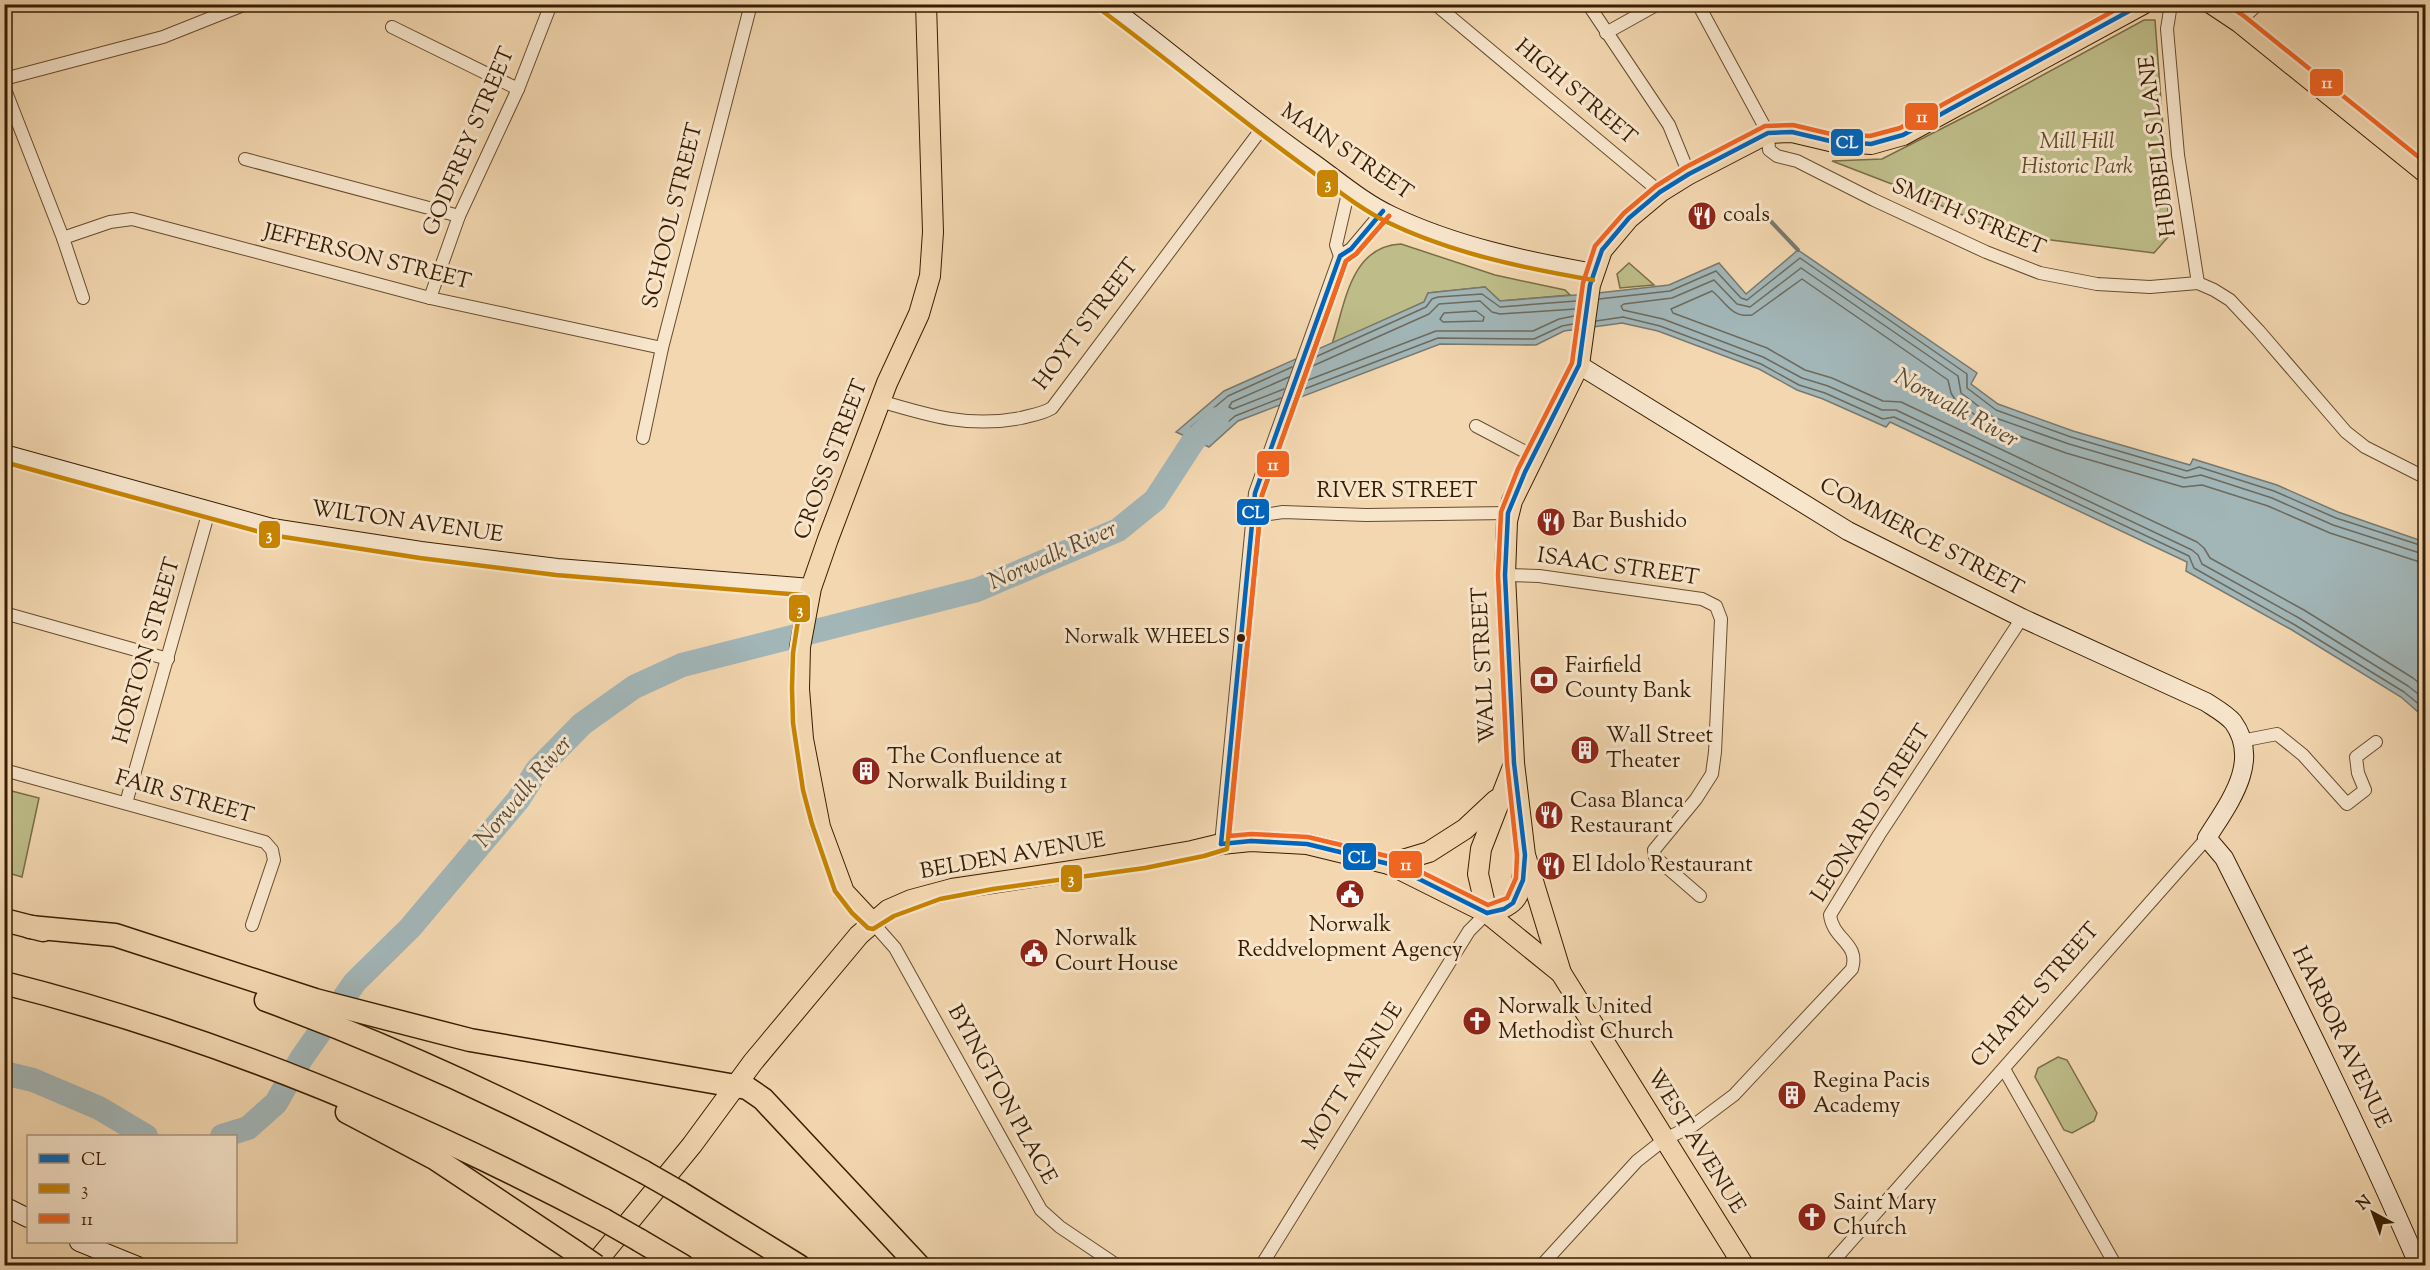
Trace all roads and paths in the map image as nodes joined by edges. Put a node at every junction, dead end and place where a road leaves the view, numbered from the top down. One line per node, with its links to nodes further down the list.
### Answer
1 (246, 4): 19 (street)
2 (551, 4): 21 (street, GODFREY STREET)
3 (751, 4): 37 (street, SCHOOL STREET)
4 (926, 4): 39 (main road, CROSS STREET)
5 (1106, 4): 22 (main road, MAIN STREET)
6 (1435, 4): 28 (street, HIGH STREET)
7 (1588, 4): 18 (street)
8 (1658, 4): 18 (street)
9 (1698, 4): 23 (street, SMITH STREET)
10 (2114, 4): 17 (main road)
11 (2143, 4): 17 (main road)
12 (2171, 4): 34 (street, HUBBELLS LANE)
13 (2212, 4): 15 (main road)
14 (2258, 4): 15 (street)
15 (2235, 13): 25 (main road)
16 (392, 27): 21 (street)
17 (2094, 31): 23 (main road)
18 (1606, 33): 26 (street)
19 (4, 79)
20 (4, 87): 31 (street)
21 (518, 88): 30 (street, GODFREY STREET)
22 (1263, 128): 27 (main road, MAIN STREET); 39 (street, HOYT STREET)
23 (1768, 133): 26 (main road, WALL STREET); 34 (street, SMITH STREET)
24 (245, 159): 30 (street)
25 (2426, 173)
26 (1689, 174): 28 (main road, WALL STREET)
27 (1349, 189): 29 (main road, MAIN STREET); 32 (street)
28 (1660, 192): 33 (main road, WALL STREET)
29 (1383, 211): 32 (street); 33 (main road, MAIN STREET)
30 (459, 216): 35 (street, GODFREY STREET)
31 (63, 238): 35 (street, JEFFERSON STREET); 36 (street)
32 (1340, 256): 47 (street)
33 (1592, 279): 38 (main road, WALL STREET)
34 (2198, 283): 44 (street)
35 (430, 297): 37 (street, JEFFERSON STREET)
36 (83, 298)
37 (662, 348): 41 (street, SCHOOL STREET)
38 (1579, 365): 43 (main road, WALL STREET); 51 (main road, COMMERCE STREET)
39 (880, 401): 49 (main road, CROSS STREET)
40 (1476, 426): 43 (street)
41 (643, 438)
42 (4, 454): 45 (main road, WILTON AVENUE)
43 (1533, 456): 46 (main road, WALL STREET)
44 (2426, 478)
45 (209, 511): 49 (main road, WILTON AVENUE); 52 (street, HORTON STREET)
46 (1508, 513): 47 (street, RIVER STREET); 48 (main road, WALL STREET)
47 (1251, 518): 60 (street)
48 (1505, 575): 55 (main road, WALL STREET); 63 (street, ISAAC STREET)
49 (811, 588): 66 (main road, CROSS STREET)
50 (4, 613): 52 (street)
51 (2022, 618): 53 (main road, COMMERCE STREET); 74 (street, LEONARD STREET)
52 (168, 659): 58 (street, HORTON STREET)
53 (2241, 741): 54 (street); 59 (main road, CHAPEL STREET)
54 (2376, 742)
55 (1514, 763): 57 (main road, WALL STREET); 61 (main road, WALL STREET)
56 (4, 770): 58 (street, FAIR STREET)
57 (1500, 796): 62 (main road, WALL STREET); 64 (main road, WALL STREET)
58 (126, 803): 67 (street, FAIR STREET)
59 (2207, 838): 71 (street, CHAPEL STREET); 89 (main road, HARBOR AVENUE)
60 (1221, 844): 62 (main road, BELDEN AVENUE); 66 (main road, BELDEN AVENUE)
61 (1525, 855): 64 (main road, WALL STREET); 68 (main road, WALL STREET)
62 (1389, 864): 64 (main road, BELDEN AVENUE)
63 (1700, 896)
64 (1487, 913): 68 (main road, WEST AVENUE); 84 (street, MOTT AVENUE)
65 (4, 920): 70 (highway)
66 (872, 922): 72 (main road, BELDEN AVENUE); 83 (street, BYINGTON PLACE)
67 (252, 925)
68 (1561, 973): 74 (main road, WEST AVENUE)
69 (4, 983): 73 (highway)
70 (262, 991): 72 (highway); 81 (highway, bridge)
71 (2004, 1069): 87 (street, CHAPEL STREET); 88 (street)
72 (736, 1085): 78 (main road, BELDEN AVENUE); 82 (highway)
73 (342, 1103): 78 (highway); 80 (highway, bridge)
74 (1665, 1139): 85 (street, LEONARD STREET); 86 (main road, WEST AVENUE)
75 (4, 1206): 76 (main road)
76 (27, 1218)
77 (81, 1243): 79 (main road)
78 (589, 1261)
79 (138, 1266)
80 (683, 1266)
81 (799, 1266)
82 (920, 1266)
83 (1118, 1266)
84 (1261, 1266)
85 (1542, 1266)
86 (1744, 1266)
87 (1829, 1266)
88 (2116, 1266)
89 (2418, 1266)

